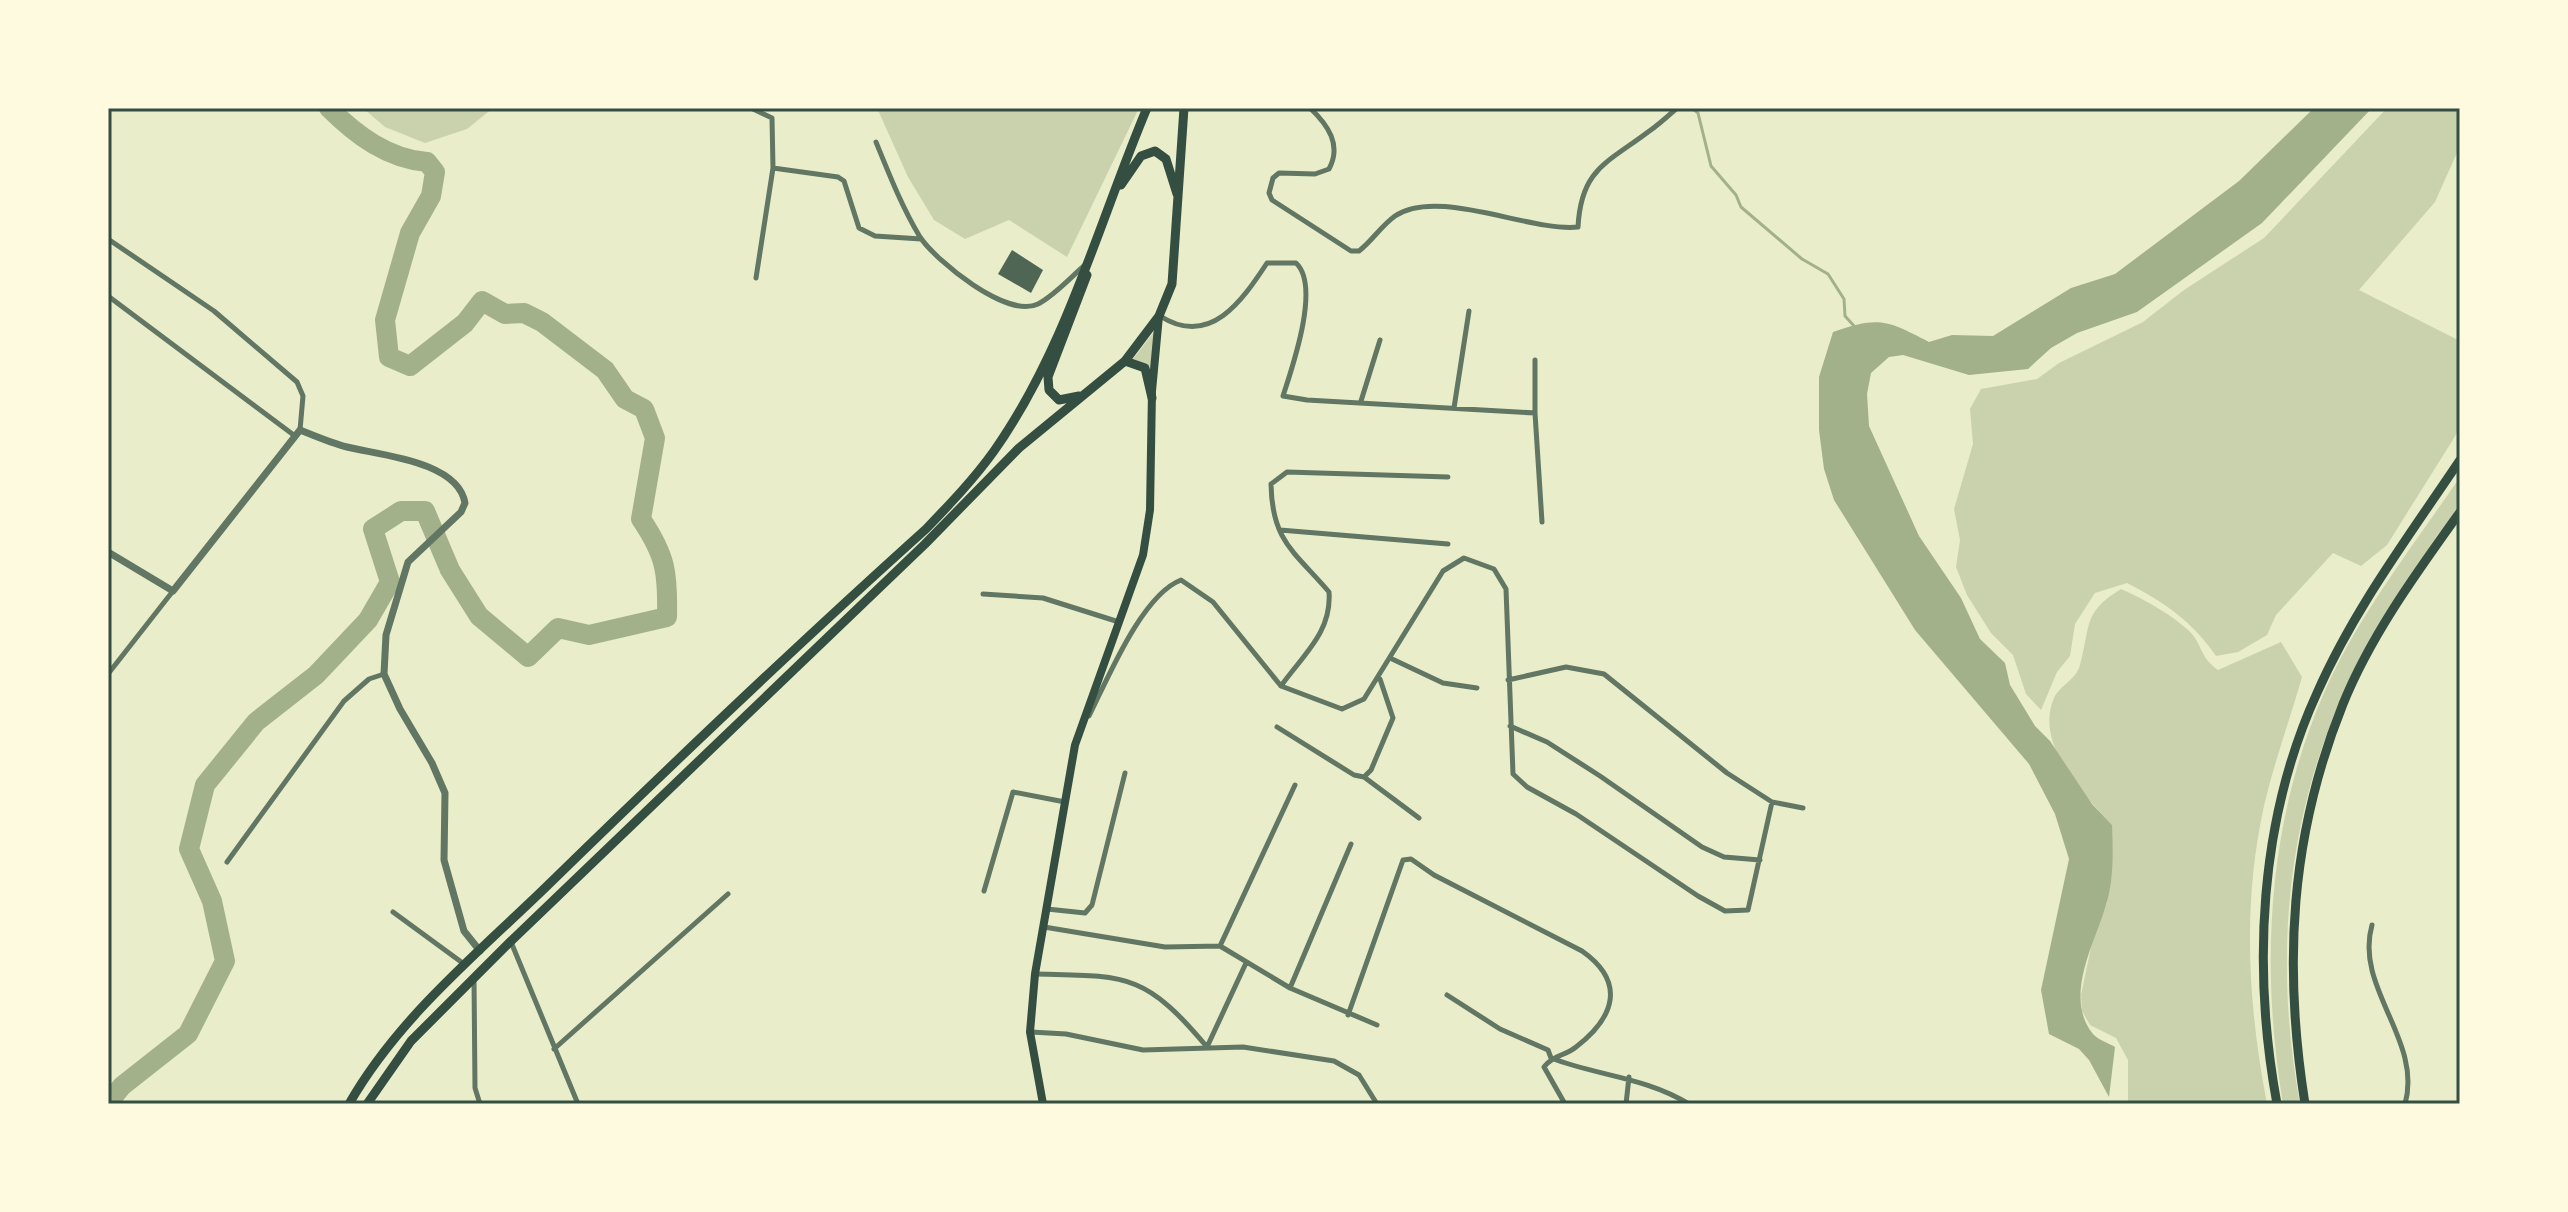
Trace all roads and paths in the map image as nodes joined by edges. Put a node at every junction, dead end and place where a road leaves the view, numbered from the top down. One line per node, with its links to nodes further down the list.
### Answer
1 (751, 108): 7 (street)
2 (1147, 108): 9 (main road)
3 (1184, 108): 8 (main road)
4 (1310, 108): 5 (street)
5 (1677, 108)
6 (876, 142): 12 (street)
7 (773, 168): 12 (street); 14 (street)
8 (1179, 201): 9 (main road); 17 (main road)
9 (1110, 203): 10 (main road)
10 (1100, 230): 13 (main road); 21 (main road)
11 (108, 239): 26 (street)
12 (922, 239): 13 (street)
13 (1086, 264): 65 (main road)
14 (756, 278)
15 (108, 296): 26 (street)
16 (1469, 311): 24 (street)
17 (1159, 316): 20 (main road); 22 (main road); 23 (street)
18 (1380, 340): 23 (street)
19 (1535, 360): 25 (street)
20 (1125, 361): 21 (main road); 22 (main road)
21 (1084, 395): 63 (main road)
22 (1152, 398): 36 (main road)
23 (1361, 401): 24 (street)
24 (1454, 408): 25 (street)
25 (1535, 413): 30 (street)
26 (298, 433): 34 (street); 39 (street)
27 (2460, 460): 88 (main road)
28 (1448, 477): 31 (street)
29 (2460, 512): 89 (main road)
30 (1542, 522)
31 (1279, 530): 32 (street); 42 (street)
32 (1448, 544)
33 (108, 552): 34 (street)
34 (173, 591): 38 (street)
35 (983, 594): 36 (street)
36 (1119, 622): 46 (main road)
37 (1390, 658): 40 (street); 41 (street); 43 (street)
38 (108, 674)
39 (384, 674): 56 (street); 65 (street)
40 (1380, 678): 42 (street); 48 (street)
41 (1508, 680): 44 (street); 51 (street)
42 (1281, 686): 46 (street)
43 (1477, 688)
44 (1510, 726): 55 (street); 55 (street)
45 (1277, 727): 48 (street)
46 (1075, 745): 50 (main road)
47 (1125, 773): 59 (street)
48 (1364, 777): 53 (street)
49 (1295, 785): 64 (street)
50 (1065, 802): 57 (street); 59 (main road)
51 (1772, 802): 52 (street); 55 (street)
52 (1803, 808)
53 (1419, 818)
54 (1351, 844): 70 (street)
55 (1760, 860)
56 (227, 862)
57 (984, 891)
58 (728, 894): 76 (street)
59 (1047, 909): 62 (main road)
60 (393, 912): 67 (street)
61 (2372, 925): 90 (street)
62 (1044, 927): 64 (street); 68 (main road)
63 (511, 941): 69 (main road); 76 (street)
64 (1220, 946): 66 (street)
65 (480, 951): 67 (main road)
66 (1246, 963): 70 (street); 75 (street)
67 (465, 965): 79 (main road)
68 (1035, 974): 74 (main road); 75 (street)
69 (474, 977): 80 (main road); 81 (street)
70 (1290, 988): 72 (street)
71 (1447, 995): 77 (street)
72 (1348, 1015): 73 (street); 77 (street)
73 (1377, 1025)
74 (1030, 1032): 75 (street); 83 (main road)
75 (1207, 1047): 84 (street)
76 (554, 1049): 82 (street)
77 (1551, 1058): 78 (street); 85 (street)
78 (1629, 1077): 86 (street); 87 (street)
79 (349, 1104)
80 (367, 1104)
81 (480, 1104)
82 (578, 1104)
83 (1043, 1104)
84 (1377, 1104)
85 (1565, 1104)
86 (1626, 1104)
87 (1689, 1104)
88 (2277, 1104)
89 (2305, 1104)
90 (2405, 1104)

